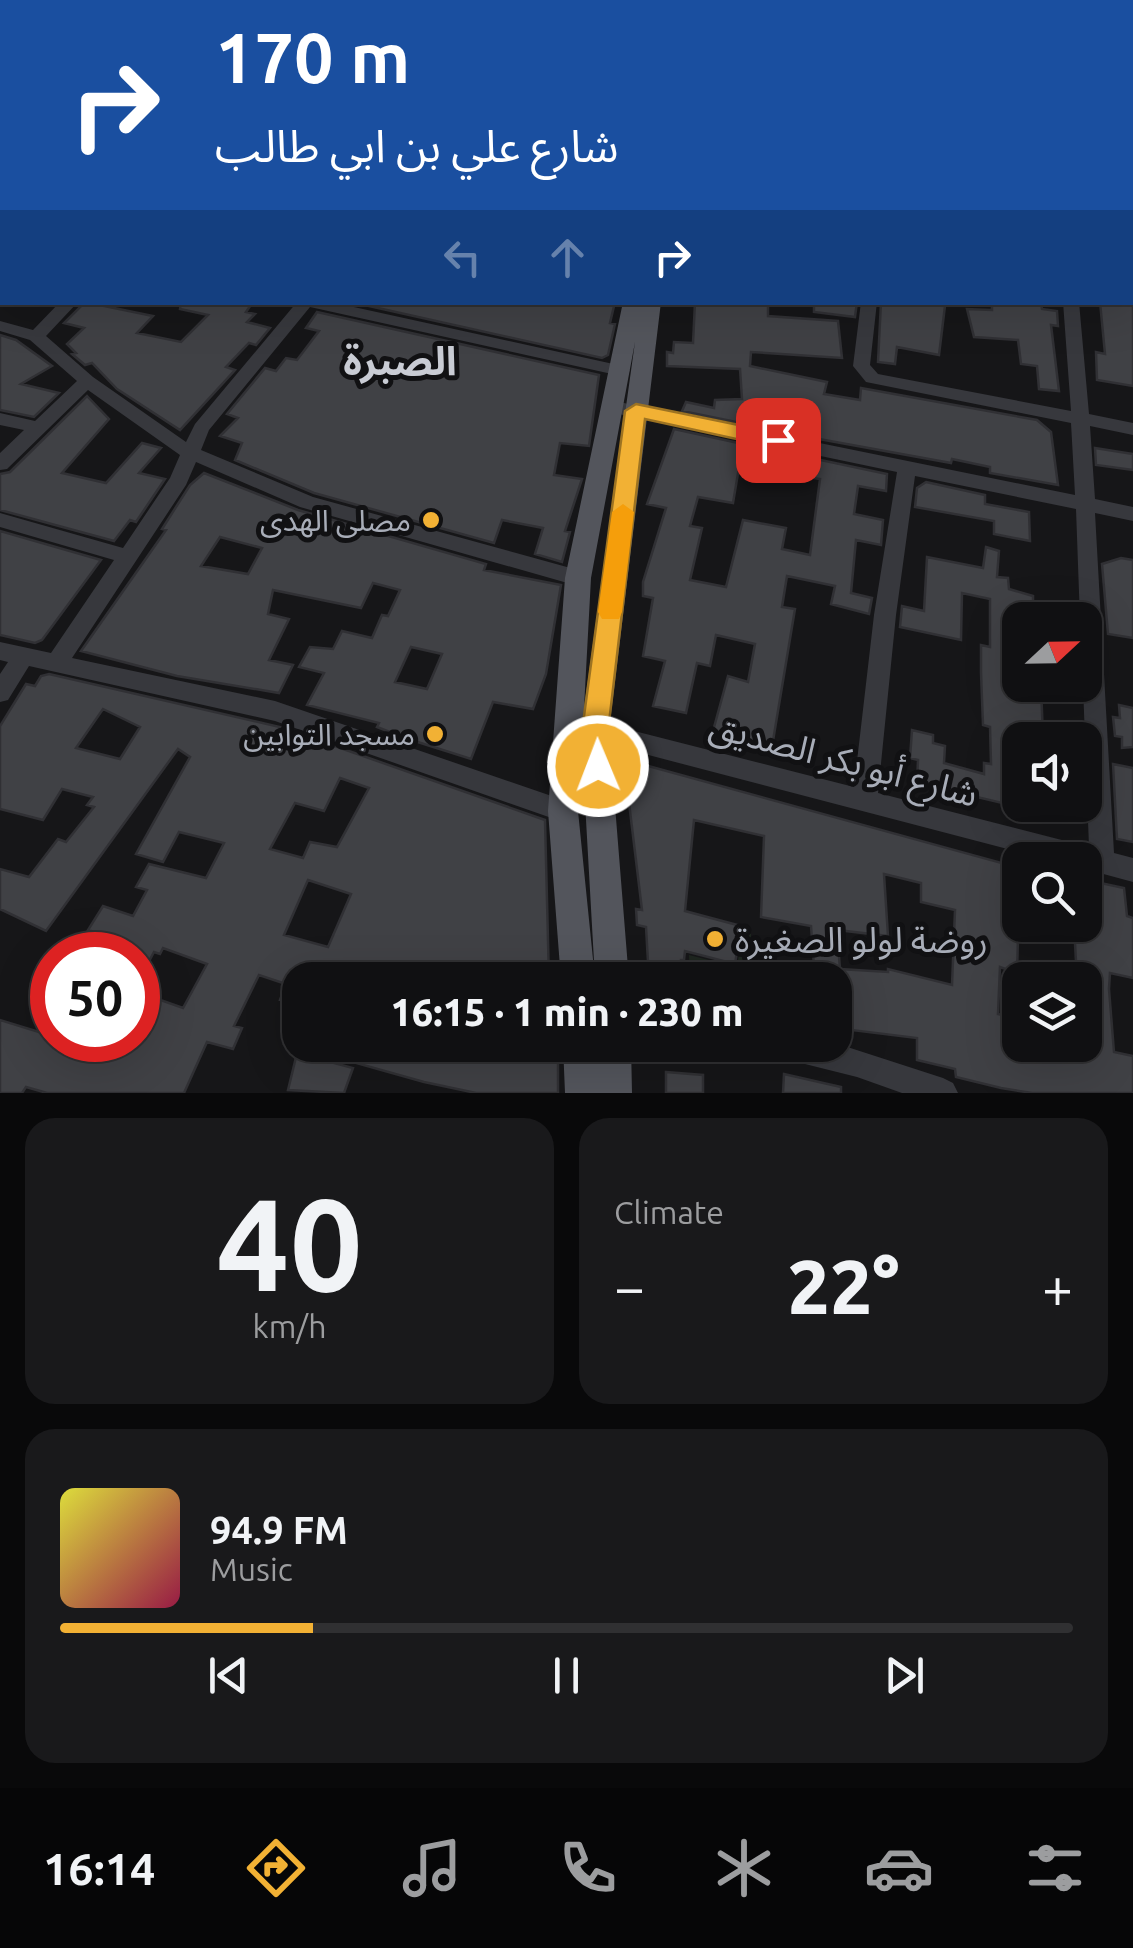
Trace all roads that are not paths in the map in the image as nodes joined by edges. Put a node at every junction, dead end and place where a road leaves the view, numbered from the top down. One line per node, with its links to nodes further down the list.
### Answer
1 (67, 305): 11 (street)
2 (303, 305): 19 (street)
3 (318, 305): 9 (street)
4 (387, 305): 9 (street)
5 (632, 305): 12 (main road)
6 (650, 305): 14 (main road)
7 (868, 305): 16 (street)
8 (1071, 305): 16 (street)
9 (380, 321): 12 (street)
10 (0, 326): 11 (street)
11 (36, 336): 13 (street)
12 (621, 371): 14 (main road)
13 (87, 381): 17 (street); 19 (street)
14 (624, 409): 21 (street); 26 (main road); 30 (main road)
15 (0, 419): 17 (street)
16 (1082, 420): 18 (street); 22 (street)
17 (37, 426): 20 (street)
18 (1133, 429)
19 (188, 452): 25 (street); 26 (street)
20 (0, 464)
21 (907, 468): 22 (street); 31 (street)
22 (1083, 504): 23 (street); 34 (street)
23 (1133, 514)
24 (0, 520): 25 (street)
25 (128, 556): 28 (street)
26 (578, 578): 32 (main road)
27 (11, 655): 28 (street); 29 (street)
28 (56, 663): 32 (street)
29 (0, 693)
30 (595, 731): 31 (street, شارع أبو بكر الصديق); 38 (main road)
31 (865, 801): 33 (street, شارع أبو بكر الصديق)
32 (563, 810): 37 (main road)
33 (1022, 842)
34 (1101, 842)
35 (1102, 863): 36 (street, شارع أبو بكر الصديق)
36 (1133, 870)
37 (576, 962)
38 (611, 962)
39 (582, 1062): 42 (main road)
40 (614, 1062): 43 (main road)
41 (852, 1062): 44 (street)
42 (583, 1093)
43 (614, 1093)
44 (943, 1093)

